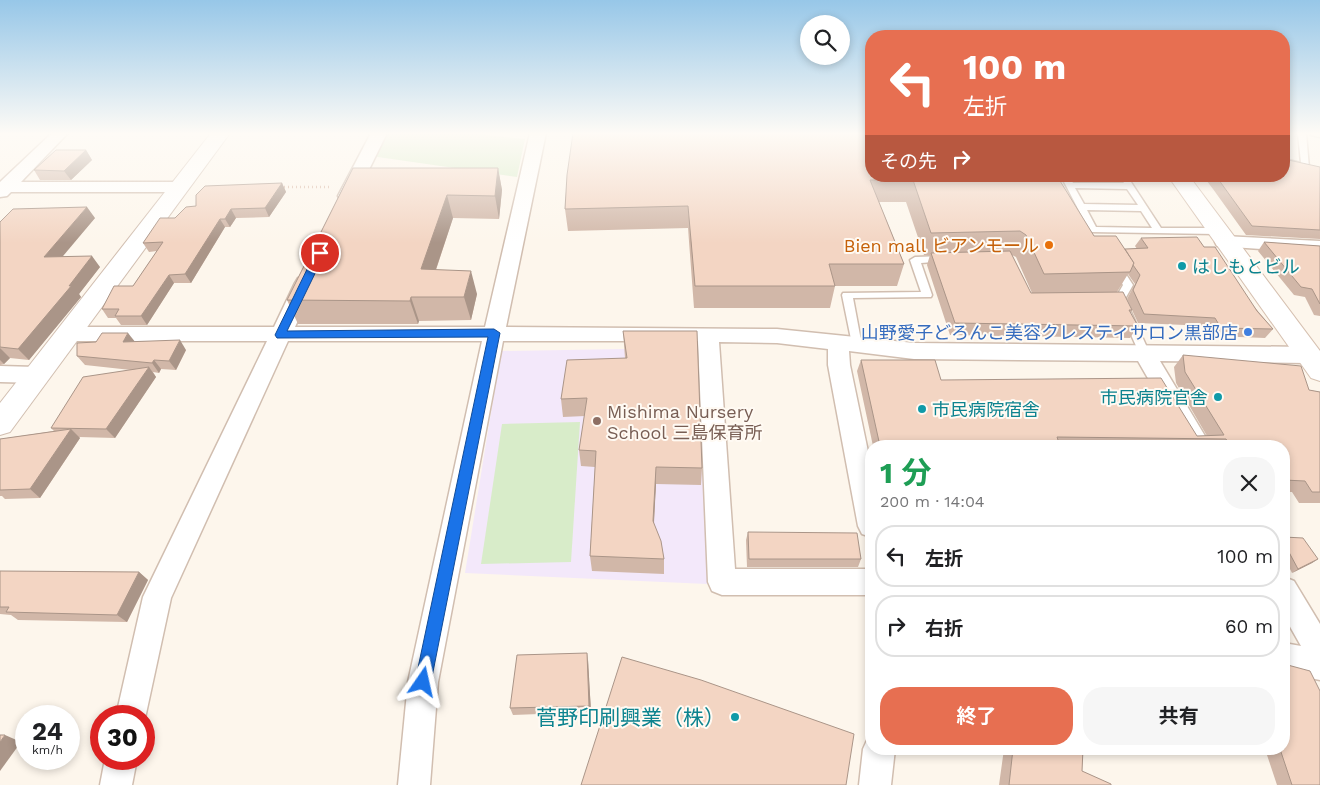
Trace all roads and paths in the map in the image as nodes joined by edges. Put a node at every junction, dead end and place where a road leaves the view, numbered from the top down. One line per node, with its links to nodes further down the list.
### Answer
1 (23, 170): 11 (street)
2 (193, 170): 10 (street)
3 (361, 170): 14 (street)
4 (530, 170): 21 (street)
5 (1068, 182): 12 (lane)
6 (1079, 182): 9 (lane)
7 (1127, 182): 9 (lane)
8 (1182, 182): 16 (street)
9 (1129, 186): 13 (lane)
10 (180, 187): 11 (street); 22 (street)
11 (2, 189)
12 (1081, 207): 13 (lane); 15 (lane)
13 (1143, 208): 15 (lane)
14 (339, 213)
15 (1158, 230): 16 (lane)
16 (1220, 236): 17 (street); 27 (street)
17 (1320, 247)
18 (953, 259): 25 (lane)
19 (1113, 261): 26 (lane)
20 (314, 265): 24 (street)
21 (494, 333): 23 (street); 24 (street); 42 (street)
22 (66, 334): 24 (street); 29 (street)
23 (708, 334): 25 (street); 33 (street)
24 (280, 335): 38 (street)
25 (848, 345): 26 (street); 32 (street)
26 (1145, 354): 27 (street); 31 (street)
27 (1314, 363)
28 (0, 374): 29 (street)
29 (36, 375): 30 (street)
30 (0, 424)
31 (1195, 440)
32 (865, 496)
33 (865, 582)
34 (1290, 600): 35 (street)
35 (1320, 652)
36 (1290, 659): 37 (street)
37 (1320, 665)
38 (133, 705)
39 (878, 755): 43 (street)
40 (119, 770): 41 (street)
41 (116, 785)
42 (414, 785)
43 (876, 785)

